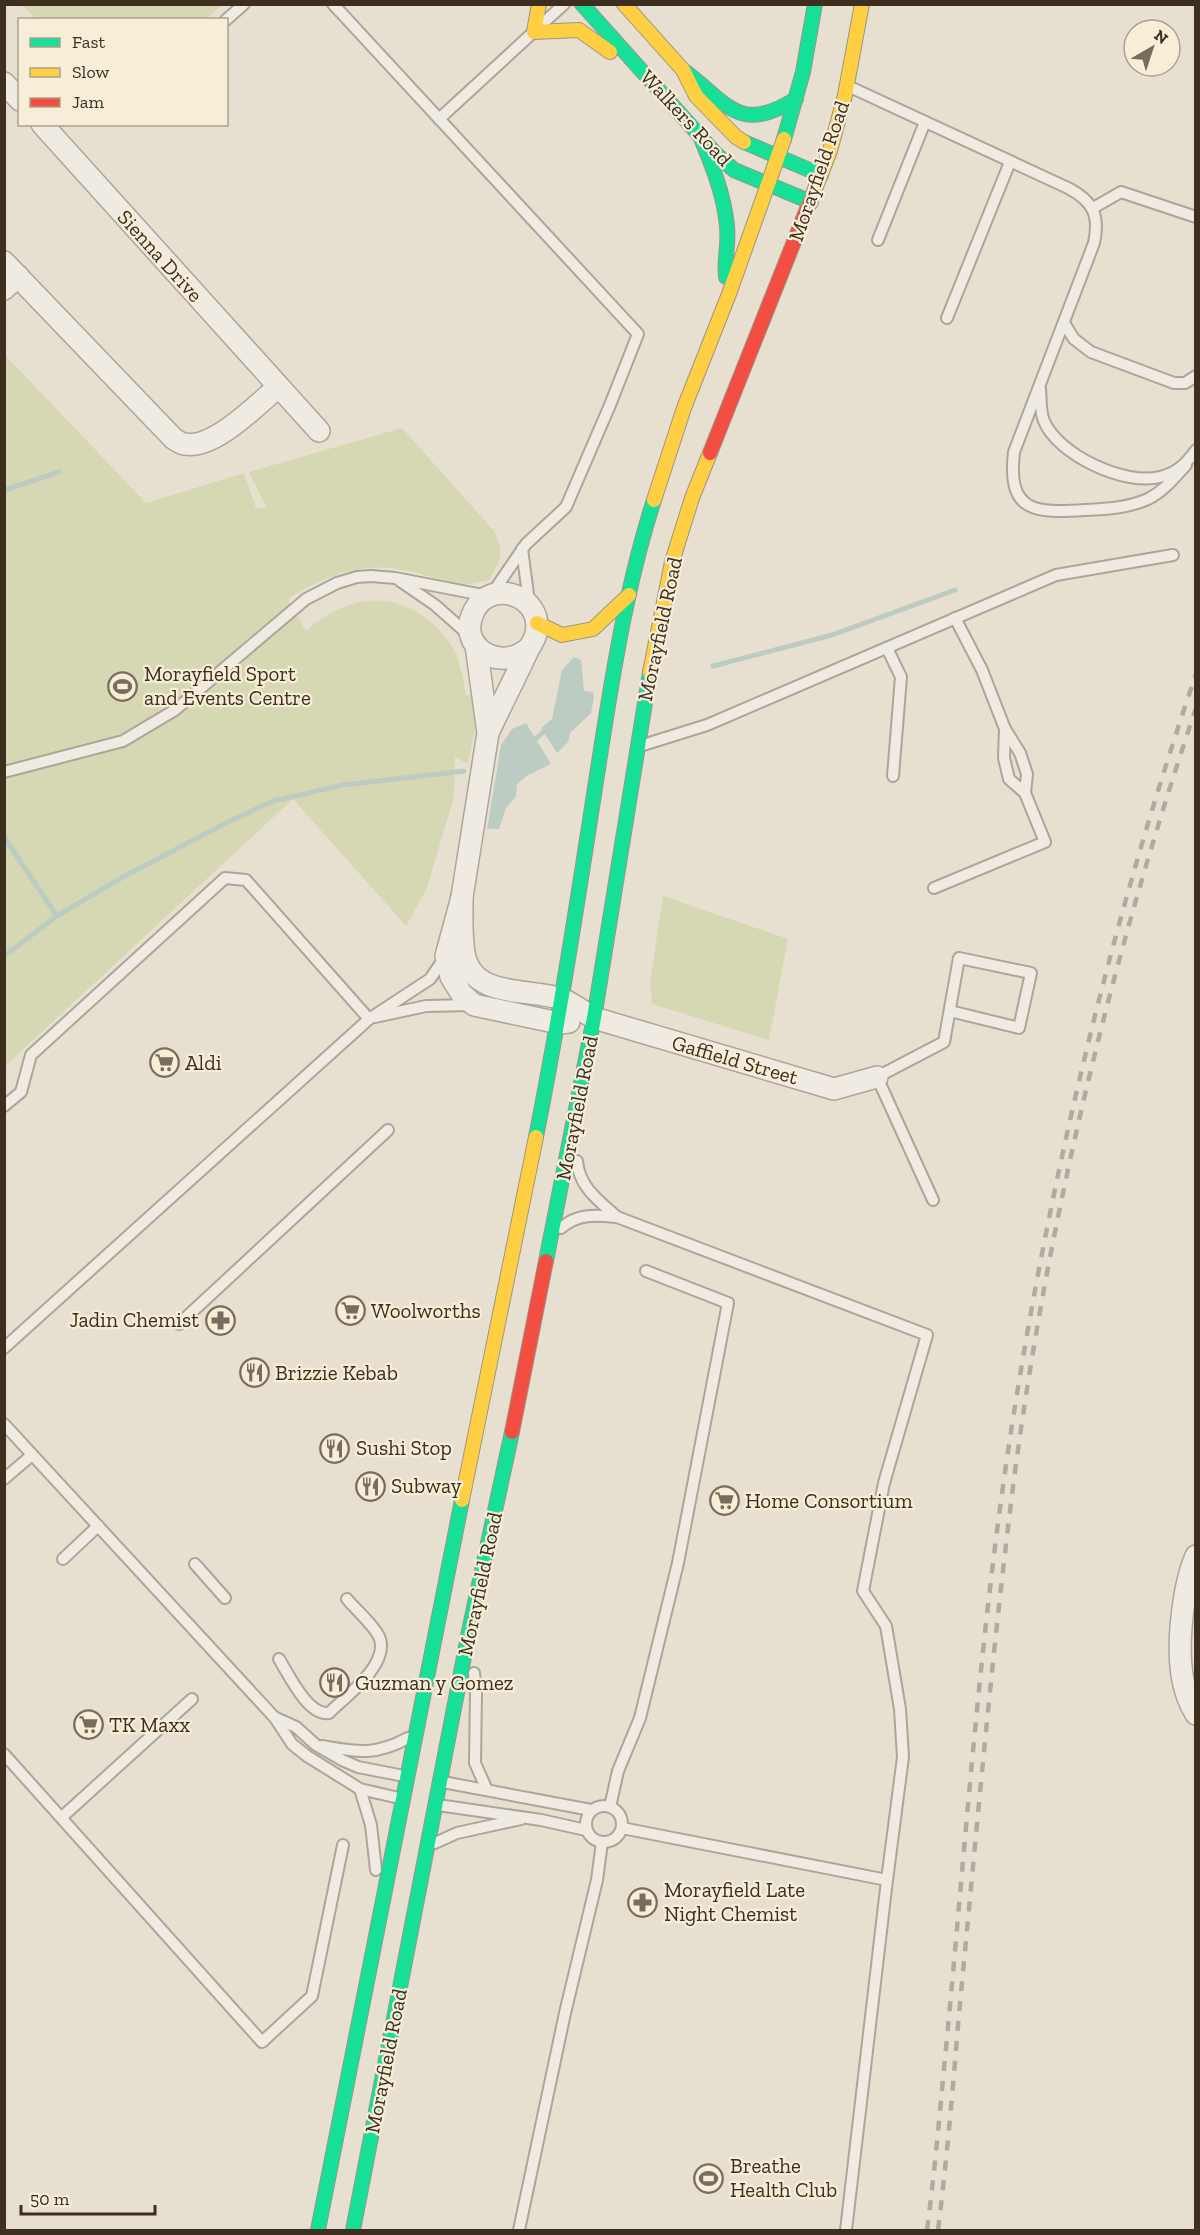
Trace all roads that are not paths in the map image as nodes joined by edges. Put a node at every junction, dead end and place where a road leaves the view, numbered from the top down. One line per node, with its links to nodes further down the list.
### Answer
1 (244, 4): 9 (lane)
2 (333, 4): 17 (lane)
3 (539, 4): 10 (main road)
4 (564, 4): 10 (lane)
5 (582, 4): 13 (main road, Walkers Road)
6 (624, 4): 11 (main road, Walkers Road)
7 (815, 4): 16 (main road, Morayfield Road)
8 (862, 4): 14 (main road, Morayfield Road)
9 (228, 18)
10 (534, 32): 13 (main road); 17 (lane)
11 (683, 70): 16 (main road); 21 (main road, Walkers Road)
12 (4, 83): 15 (street)
13 (655, 86): 20 (main road, Walkers Road)
14 (847, 86): 18 (lane); 23 (main road, Morayfield Road)
15 (18, 98)
16 (796, 99): 21 (main road, Morayfield Road)
17 (439, 119): 39 (lane)
18 (925, 122): 22 (lane); 28 (lane)
19 (44, 126): 35 (street, Sienna Drive)
20 (700, 136): 24 (main road, Walkers Road); 30 (main road)
21 (779, 158): 23 (main road, Walkers Road); 24 (main road, Morayfield Road)
22 (1010, 162): 26 (lane); 31 (lane)
23 (821, 175): 25 (main road, Morayfield Road)
24 (769, 186): 25 (main road, Walkers Road); 30 (main road, Morayfield Road)
25 (811, 202): 51 (main road, Morayfield Road)
26 (1093, 208): 27 (lane); 32 (lane)
27 (1196, 217)
28 (878, 240)
29 (9, 276): 35 (street)
30 (729, 294): 42 (main road, Morayfield Road)
31 (947, 318)
32 (1064, 323): 33 (lane); 34 (lane)
33 (1196, 376)
34 (1040, 386): 38 (lane); 38 (lane)
35 (278, 387): 36 (street, Sienna Drive)
36 (319, 431)
37 (1196, 450): 38 (lane)
38 (1186, 465)
39 (522, 549): 43 (lane); 44 (lane)
40 (1173, 555): 45 (lane)
41 (396, 578): 43 (lane); 46 (lane); 52 (lane)
42 (629, 595): 44 (main road); 58 (main road, Morayfield Road)
43 (490, 596): 44 (street); 46 (street)
44 (533, 614): 47 (street)
45 (955, 618): 48 (lane); 49 (lane)
46 (475, 642): 47 (street); 50 (street)
47 (529, 648): 50 (street)
48 (887, 648): 51 (lane); 53 (lane)
49 (1005, 729): 54 (lane); 54 (lane)
50 (488, 733): 56 (street)
51 (637, 747): 61 (main road, Morayfield Road)
52 (4, 772)
53 (893, 776)
54 (1025, 793): 55 (lane)
55 (934, 888)
56 (462, 897): 57 (street); 58 (street)
57 (446, 956): 59 (street); 62 (lane)
58 (562, 999): 61 (street); 63 (main road, Morayfield Road)
59 (474, 1005): 62 (lane); 63 (street)
60 (950, 1011): 60 (lane); 64 (lane)
61 (594, 1018): 63 (street); 64 (street, Gaffield Street); 66 (main road, Morayfield Road)
62 (369, 1019): 65 (lane); 73 (lane)
63 (559, 1023): 88 (main road, Morayfield Road)
64 (877, 1077): 68 (lane)
65 (4, 1106)
66 (574, 1123): 69 (lane); 70 (main road, Morayfield Road)
67 (388, 1130): 72 (lane)
68 (933, 1200)
69 (617, 1217): 70 (lane); 104 (lane)
70 (551, 1238): 83 (main road, Morayfield Road)
71 (646, 1271): 95 (lane)
72 (179, 1323)
73 (4, 1348)
74 (4, 1424): 75 (lane)
75 (32, 1455): 76 (lane); 77 (lane)
76 (4, 1479)
77 (98, 1526): 79 (lane); 87 (lane)
78 (1196, 1556): 86 (street)
79 (63, 1558)
80 (195, 1564): 81 (lane)
81 (225, 1598)
82 (346, 1599): 84 (lane)
83 (469, 1631): 91 (main road, Morayfield Road); 93 (lane)
84 (279, 1659)
85 (192, 1699): 97 (lane)
86 (1196, 1714)
87 (275, 1718): 89 (lane); 92 (lane)
88 (414, 1735): 89 (lane); 91 (main road, Morayfield Road)
89 (316, 1745): 91 (lane)
90 (4, 1754): 97 (lane)
91 (423, 1779): 93 (lane); 94 (main road, Morayfield Road); 94 (main road, Morayfield Road)
92 (360, 1789): 94 (lane); 105 (lane)
93 (487, 1791): 96 (lane)
94 (419, 1801): 98 (lane); 103 (main road, Morayfield Road); 105 (main road, Morayfield Road)
95 (610, 1807): 96 (lane); 99 (lane)
96 (591, 1810): 100 (lane)
97 (62, 1817): 102 (lane)
98 (527, 1818): 100 (lane); 103 (lane)
99 (622, 1828): 101 (lane); 104 (lane)
100 (586, 1830): 101 (lane)
101 (602, 1842): 108 (lane)
102 (343, 1845)
103 (427, 1848): 107 (main road, Morayfield Road)
104 (887, 1880): 109 (lane)
105 (381, 1902): 106 (main road, Morayfield Road)
106 (318, 2230)
107 (353, 2230)
108 (519, 2230)
109 (846, 2230)

